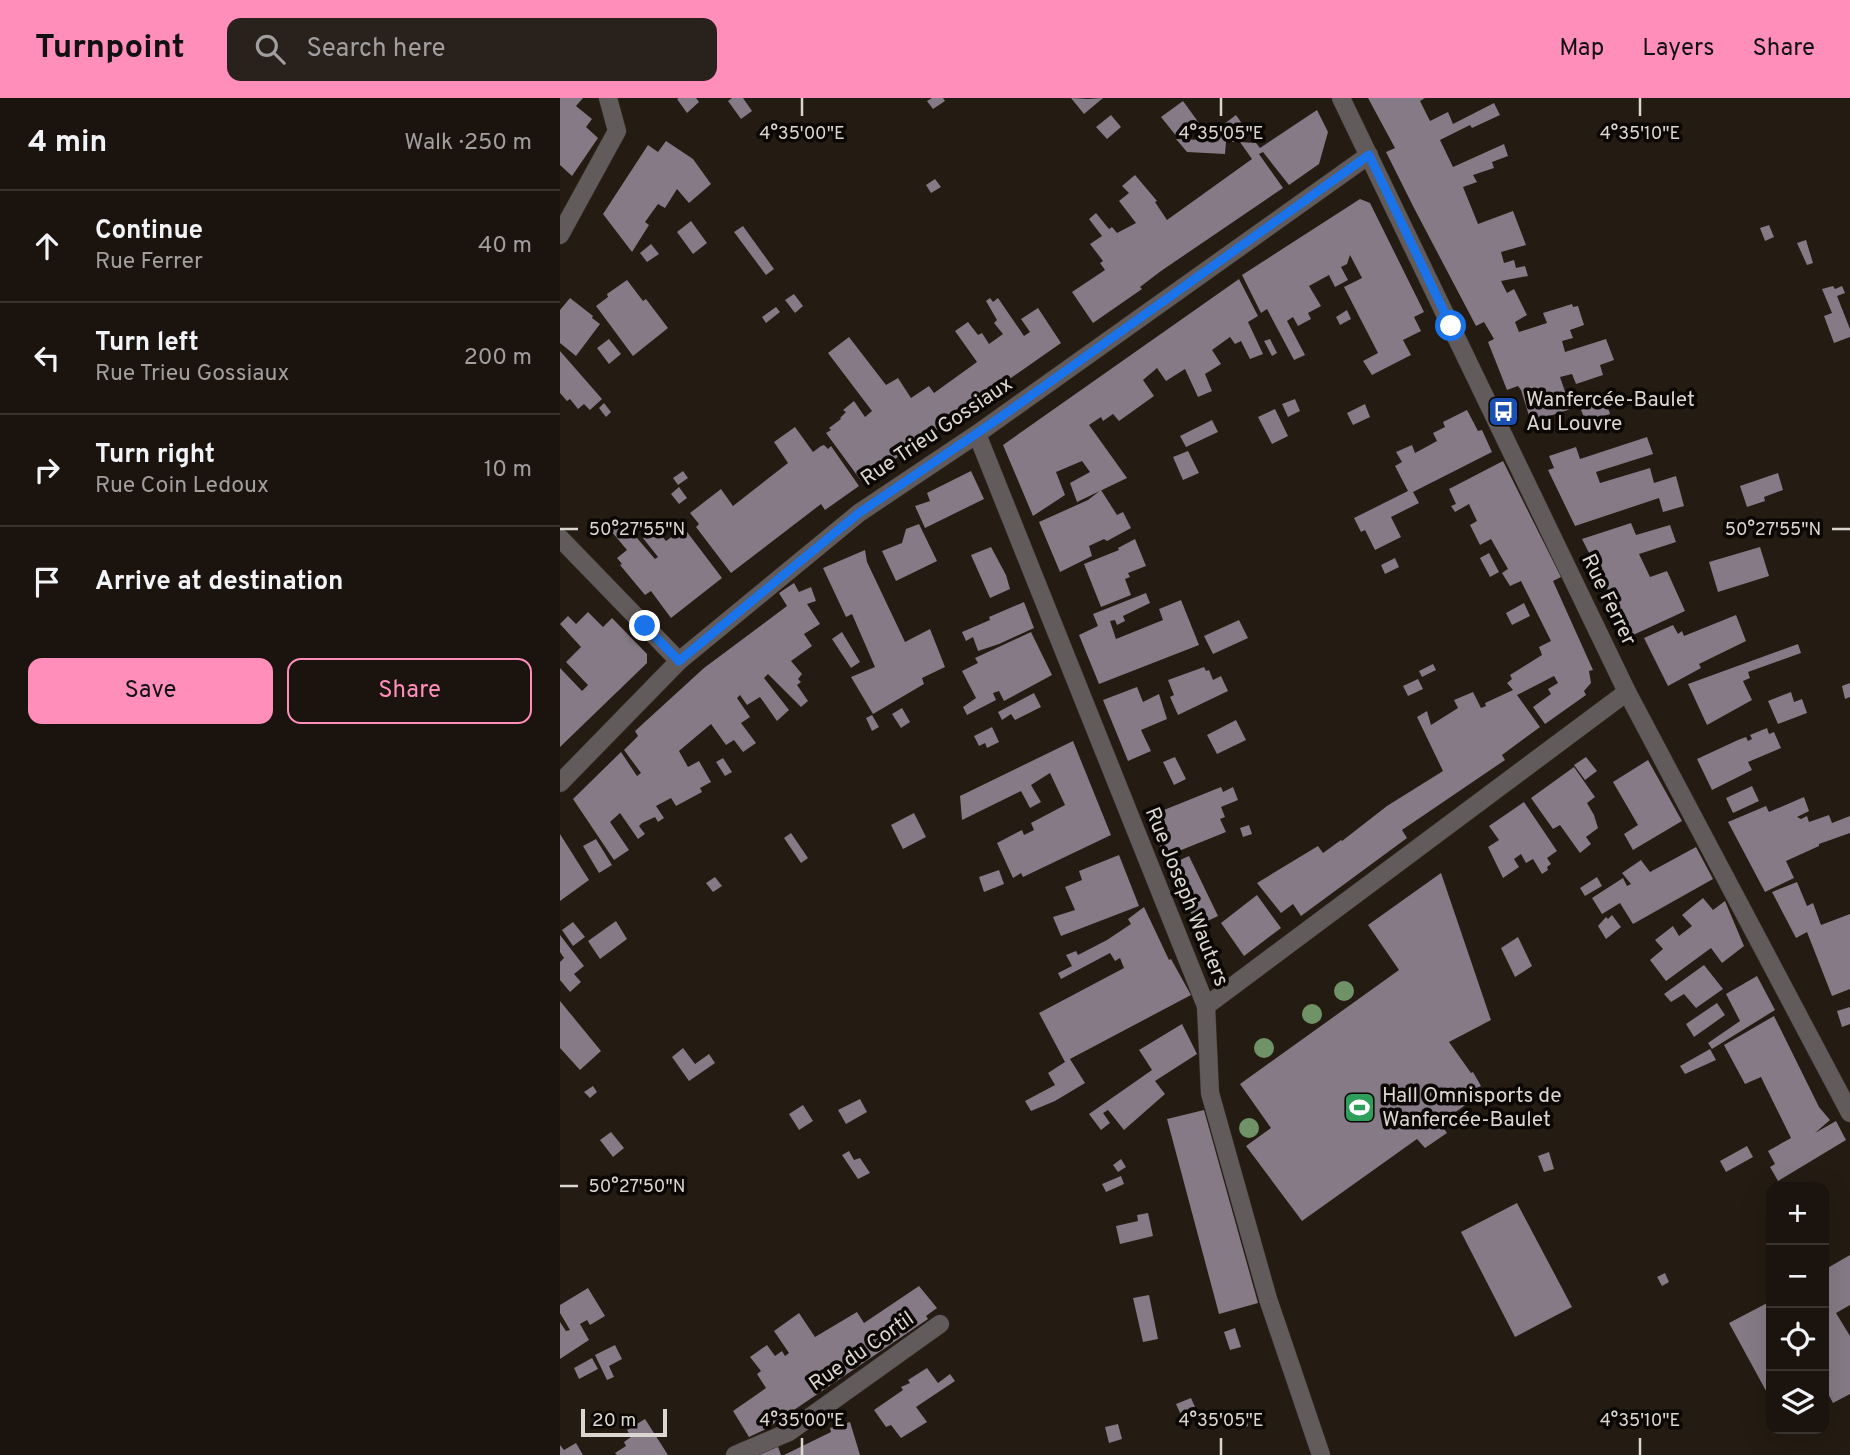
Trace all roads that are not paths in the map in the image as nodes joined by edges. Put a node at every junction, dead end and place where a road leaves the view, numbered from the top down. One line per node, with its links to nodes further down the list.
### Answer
1 (608, 98): 4 (street)
2 (1341, 98): 3 (street, Rue Ferrer)
3 (1369, 155): 5 (street, Rue Trieu Gossiaux); 8 (street, Rue Ferrer)
4 (560, 235)
5 (976, 434): 7 (street, Rue Trieu Gossiaux); 10 (street, Rue Joseph Wauters)
6 (560, 538): 7 (street)
7 (679, 661): 9 (street, Rue Trieu Gossiaux)
8 (1627, 692): 10 (street, Rue Joseph Wauters); 11 (street, Rue Ferrer)
9 (560, 783)
10 (1206, 1006): 14 (street)
11 (1850, 1113)
12 (940, 1324): 13 (street, Rue du Cortil)
13 (735, 1455)
14 (1321, 1455)

